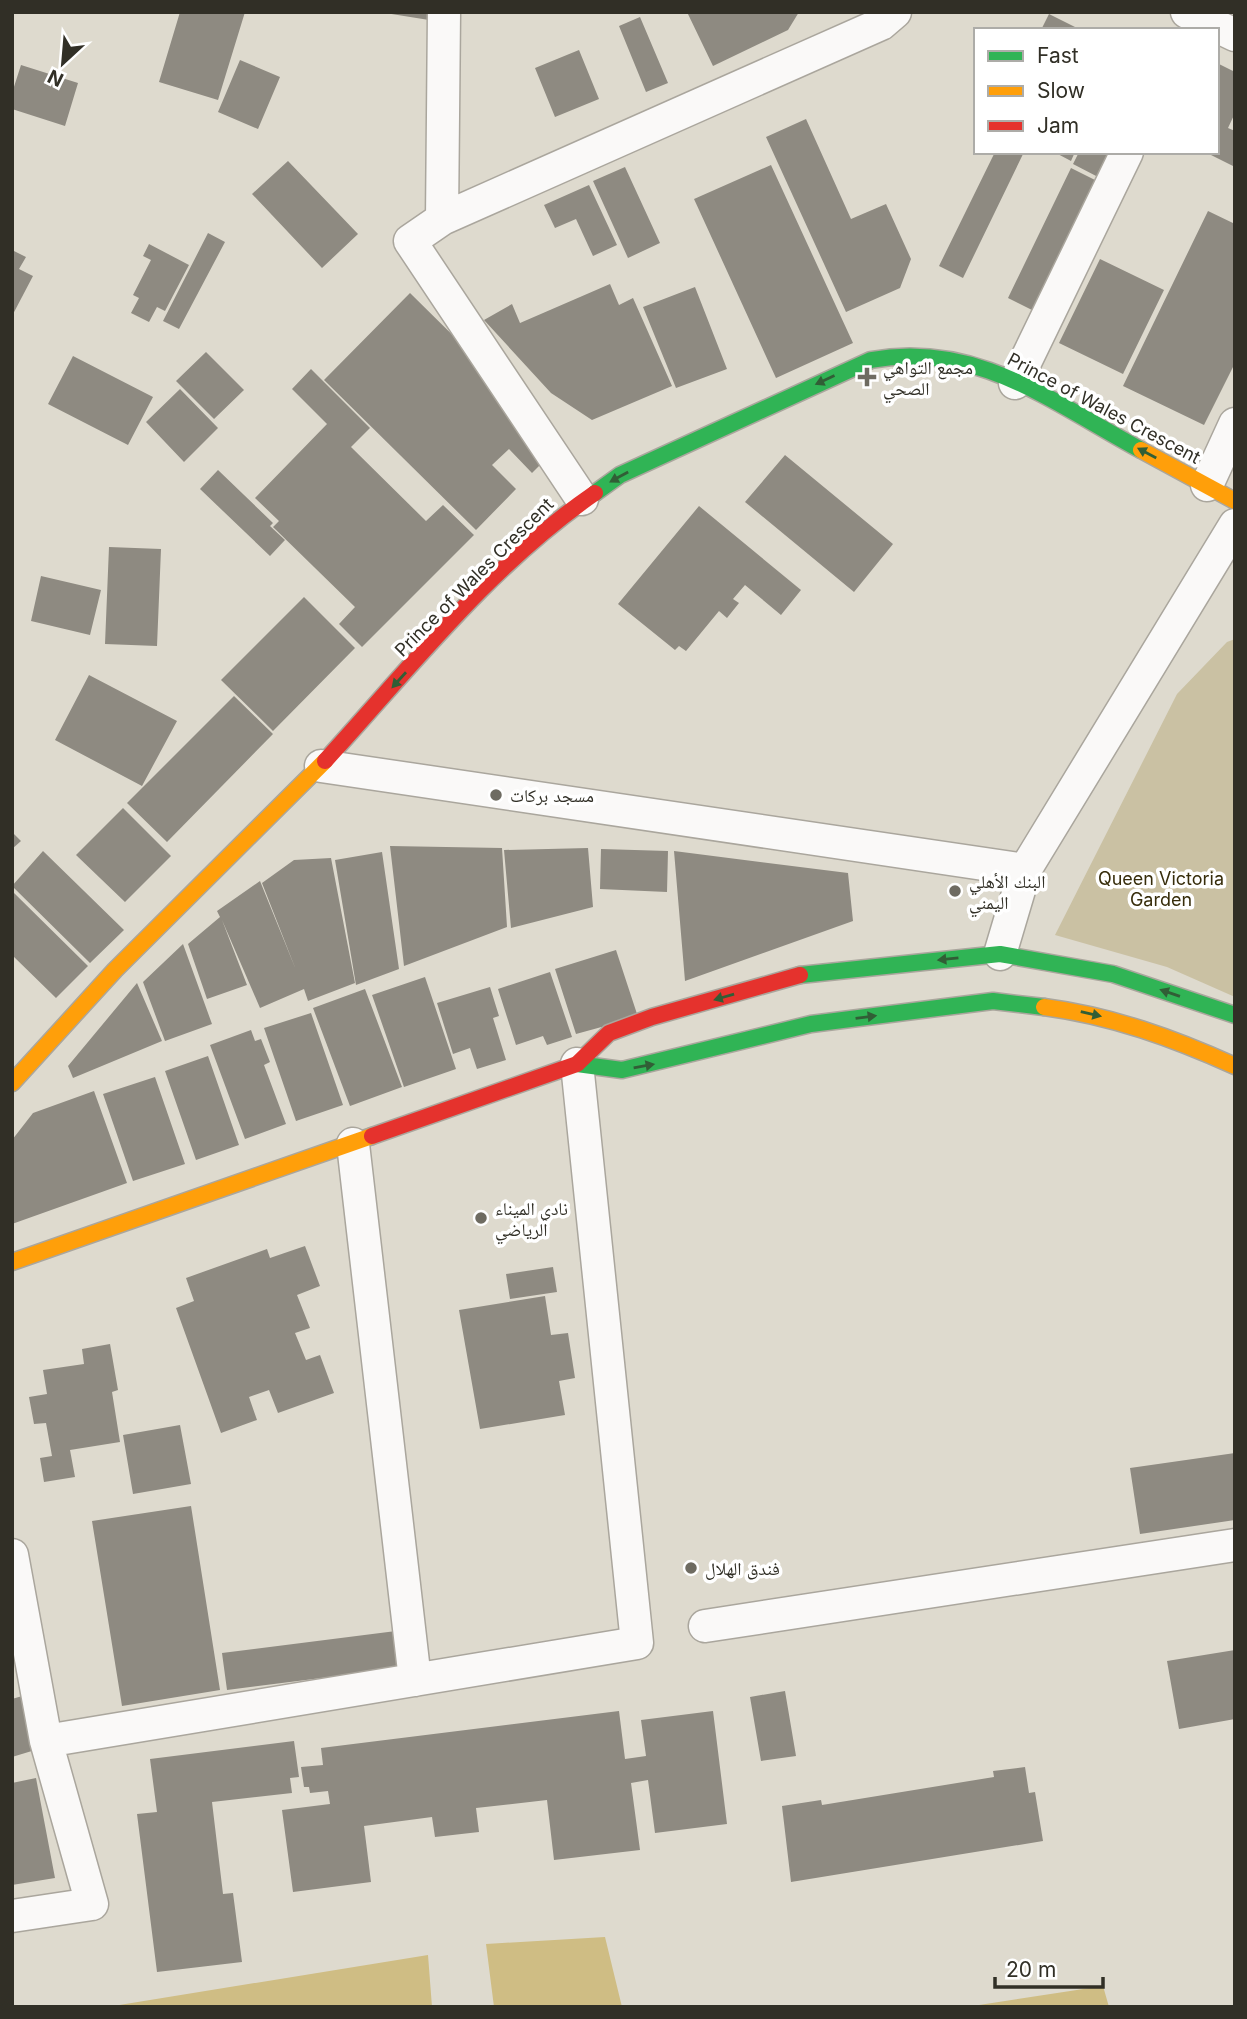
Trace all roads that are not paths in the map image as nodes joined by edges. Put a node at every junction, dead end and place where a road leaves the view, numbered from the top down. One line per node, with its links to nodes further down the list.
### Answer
1 (444, 12): 6 (street)
2 (879, 16): 6 (street)
3 (1191, 17): 4 (street)
4 (1218, 28)
5 (1126, 154): 7 (street)
6 (442, 219): 10 (street)
7 (1015, 383): 9 (main road, Prince of Wales Crescent, one-way to 7); 10 (main road, Prince of Wales Crescent, one-way to 10)
8 (1235, 424): 9 (street)
9 (1207, 485): 11 (main road, Prince of Wales Crescent)
10 (582, 499): 13 (main road, Prince of Wales Crescent, one-way to 13)
11 (1235, 501)
12 (1235, 525): 14 (street)
13 (321, 766): 14 (street); 19 (main road, Prince of Wales Crescent)
14 (1025, 870): 15 (street)
15 (999, 959): 16 (main road, one-way to 15); 17 (main road, one-way to 17)
16 (1235, 1015)
17 (576, 1064): 18 (main road, one-way to 18); 20 (main road); 25 (street)
18 (1235, 1066)
19 (12, 1083)
20 (353, 1144): 21 (main road); 25 (street)
21 (12, 1262)
22 (1235, 1545): 24 (street)
23 (12, 1555): 26 (street)
24 (705, 1626)
25 (415, 1680): 26 (street)
26 (46, 1741): 27 (street)
27 (12, 1916)

